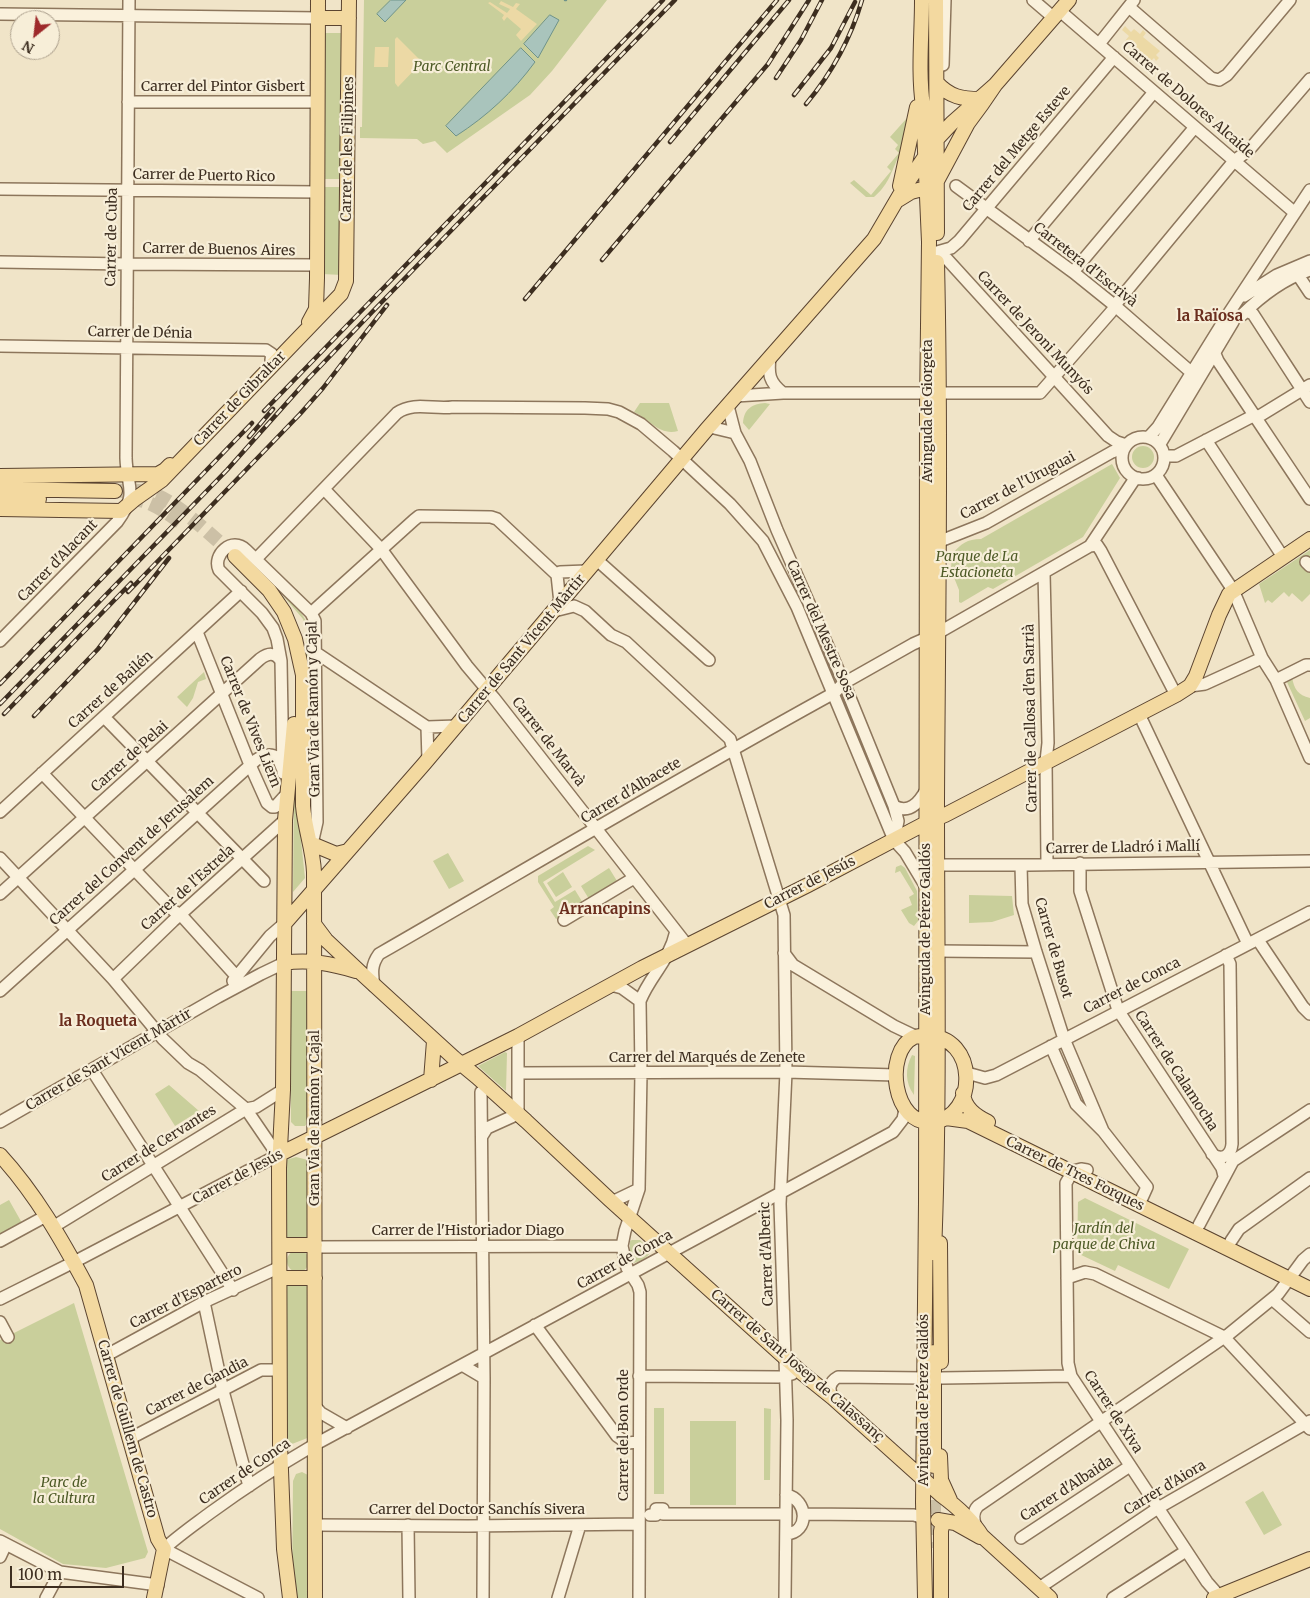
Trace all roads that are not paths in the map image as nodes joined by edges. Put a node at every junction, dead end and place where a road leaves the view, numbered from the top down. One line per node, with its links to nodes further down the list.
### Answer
1 (129, 0): 12 (street, Carrer de Cuba)
2 (318, 0): 13 (main road)
3 (349, 0): 14 (main road, Carrer de les Filipines)
4 (922, 0): 19 (main road, Avinguda de Giorgeta)
5 (936, 0): 18 (main road, Avinguda de Giorgeta)
6 (945, 0): 18 (street, Avinguda de Giorgeta)
7 (1033, 0): 10 (street, Carrer de Dolores Alcaide)
8 (1290, 0): 9 (street)
9 (1131, 3): 15 (street)
10 (1061, 10): 15 (street, Carrer de Dolores Alcaide); 20 (main road, Carrer de Sant Vicent Màrtir)
11 (0, 14): 12 (street)
12 (129, 16): 13 (street); 23 (street, Carrer de Cuba)
13 (319, 18): 14 (main road); 24 (main road)
14 (349, 18): 48 (main road, Carrer de les Filipines)
15 (1099, 44): 16 (street, Carrer de Dolores Alcaide)
16 (1114, 57): 21 (street, Carrer de Dolores Alcaide); 36 (street, Carrer del Metge Esteve)
17 (1310, 79): 28 (street)
18 (941, 82): 22 (main road); 26 (main road, Avinguda de Giorgeta)
19 (919, 84): 27 (main road, Avinguda de Giorgeta); 35 (main road)
20 (995, 85): 22 (main road, Carrer de Sant Vicent Màrtir); 29 (main road, Carrer de Sant Vicent Màrtir)
21 (1154, 92): 25 (street, Carrer de Dolores Alcaide); 38 (street)
22 (980, 99): 26 (main road, Carrer de Sant Vicent Màrtir)
23 (128, 102): 24 (street, Carrer del Pintor Gisbert); 32 (street, Carrer de Cuba)
24 (318, 102): 34 (main road)
25 (1195, 127): 28 (street, Carrer de Dolores Alcaide); 45 (street)
26 (937, 139): 27 (main road, Carrer de Sant Vicent Màrtir); 29 (main road, Avinguda de Giorgeta)
27 (925, 157): 29 (main road, Avinguda de Giorgeta); 35 (main road, Carrer de Sant Vicent Màrtir)
28 (1234, 160): 37 (street, Carrer de Dolores Alcaide); 52 (street)
29 (931, 185): 35 (main road); 39 (main road, Avinguda de Giorgeta); 64 (main road, Avinguda de Giorgeta)
30 (956, 186): 36 (street, Carretera d'Escrivà)
31 (0, 189): 32 (street, Carrer de Puerto Rico)
32 (128, 190): 34 (street, Carrer de Puerto Rico); 43 (street, Carrer de Cuba)
33 (1310, 190): 37 (street)
34 (318, 192): 44 (main road)
35 (895, 202): 58 (main road, Carrer de Sant Vicent Màrtir)
36 (987, 210): 38 (street, Carretera d'Escrivà); 39 (street, Carrer del Metge Esteve)
37 (1295, 213): 40 (street)
38 (1029, 241): 45 (street, Carretera d'Escrivà)
39 (937, 252): 61 (street, Carrer de Jeroni Munyós); 64 (main road, Avinguda de Giorgeta)
40 (1266, 260): 47 (street); 49 (street); 51 (street)
41 (1310, 261): 47 (street)
42 (0, 262): 43 (street, Carrer de Buenos Aires)
43 (126, 264): 44 (street, Carrer de Buenos Aires); 56 (street, Carrer de Cuba)
44 (317, 272): 48 (main road); 59 (main road, Carrer de Gibraltar)
45 (1073, 272): 52 (street, Carretera d'Escrivà)
46 (1305, 272): 50 (street); 53 (street)
47 (1277, 276): 49 (street)
48 (345, 284): 85 (main road, Carrer de Gibraltar)
49 (1250, 292): 51 (street); 54 (street)
50 (1310, 293)
51 (1237, 302): 60 (street)
52 (1114, 306): 60 (street, Carretera d'Escrivà); 61 (street)
53 (1246, 311): 54 (street); 62 (street)
54 (1229, 329): 57 (street)
55 (0, 346): 56 (street, Carrer de Dénia)
56 (127, 348): 59 (street, Carrer de Dénia); 76 (street, Carrer de Cuba)
57 (1216, 350): 67 (street); 72 (street)
58 (770, 357): 63 (street); 66 (main road, Carrer de Sant Vicent Màrtir)
59 (271, 360): 76 (main road, Carrer de Gibraltar)
60 (1192, 373): 70 (street)
61 (1055, 378): 64 (street); 73 (street, Carrer de Jeroni Munyós)
62 (1306, 387): 65 (street); 67 (street)
63 (783, 393): 64 (street); 66 (street)
64 (933, 394): 89 (main road, Avinguda de Giorgeta); 93 (main road, Avinguda de Giorgeta)
65 (1310, 402)
66 (731, 404): 68 (main road, Carrer de Sant Vicent Màrtir); 69 (street, Carrer del Mestre Sosa)
67 (1255, 416): 71 (street); 84 (street)
68 (710, 427): 69 (street); 75 (main road, Carrer de Sant Vicent Màrtir)
69 (735, 433): 87 (street, Carrer del Mestre Sosa)
70 (1149, 437): 72 (street); 73 (street)
71 (1206, 440): 74 (street); 95 (street)
72 (1160, 444): 74 (street)
73 (1122, 450): 80 (street); 89 (street, Carrer de l'Uruguai)
74 (1164, 456): 78 (street)
75 (682, 459): 82 (street, Carrer del Mestre Sosa); 90 (street, Carrer del Mestre Sosa); 97 (main road, Carrer de Sant Vicent Màrtir)
76 (127, 474): 77 (main road, Carrer de Gibraltar); 85 (street, Carrer de Cuba)
77 (111, 475): 79 (main road, Carrer de Gibraltar); 85 (street)
78 (1156, 475): 80 (street); 102 (street)
79 (0, 476)
80 (1138, 478): 91 (street)
81 (0, 489): 83 (main road)
82 (324, 489): 92 (street, Carrer de Marvà); 96 (street)
83 (0, 499)
84 (1310, 500)
85 (128, 503): 86 (main road); 106 (street, Carrer d'Alacant)
86 (0, 509)
87 (780, 538): 90 (street); 94 (street, Carrer del Mestre Sosa)
88 (1310, 539): 95 (main road)
89 (938, 542): 93 (street, Carrer de l'Uruguai); 108 (main road, Avinguda de Giorgeta)
90 (766, 546): 98 (street, Carrer del Mestre Sosa)
91 (1090, 546): 100 (street, Carrer d'Albacete); 121 (street)
92 (381, 549): 101 (street); 105 (street); 118 (street, Carrer de Marvà)
93 (927, 553): 108 (main road, Avinguda de Giorgeta)
94 (787, 554): 98 (street); 116 (street, Carrer del Mestre Sosa)
95 (1283, 557): 102 (main road)
96 (256, 559): 103 (street, Gran Via de Ramón y Cajal); 105 (street, Gran Via de Ramón y Cajal)
97 (597, 560): 99 (main road, Carrer de Sant Vicent Màrtir); 112 (street)
98 (774, 562): 119 (street, Carrer del Mestre Sosa)
99 (586, 571): 101 (street); 104 (main road, Carrer de Sant Vicent Màrtir)
100 (1044, 573): 108 (street, Carrer d'Albacete); 129 (street, Carrer de Callosa d'en Sarrià)
101 (557, 575): 104 (street)
102 (1233, 590): 111 (street); 117 (main road)
103 (241, 591): 107 (street, Carrer de Bailén); 113 (street, Gran Via de Ramón y Cajal)
104 (557, 607): 118 (main road, Carrer de Sant Vicent Màrtir); 126 (street, Carrer d'Alberic)
105 (311, 613): 110 (street, Gran Via de Ramón y Cajal)
106 (4, 632): 109 (street, Carrer d'Alacant)
107 (197, 632): 120 (street, Carrer de Vives Liern); 123 (street, Carrer de Bailén)
108 (932, 635): 116 (street, Carrer d'Albacete); 134 (main road, Avinguda de Giorgeta); 140 (main road, Avinguda de Giorgeta)
109 (0, 641)
110 (315, 652): 125 (street); 143 (street, Gran Via de Ramón y Cajal)
111 (1262, 658): 115 (street); 117 (street)
112 (709, 660)
113 (281, 661): 120 (street, Carrer de Pelai); 132 (street, Gran Via de Ramón y Cajal)
114 (1308, 664): 115 (street)
115 (1276, 680): 127 (street)
116 (844, 683): 119 (street, Carrer d'Albacete); 135 (street, Carrer del Mestre Sosa)
117 (1190, 686): 121 (main road, Carrer de Jesús)
118 (488, 690): 124 (main road, Carrer de Sant Vicent Màrtir); 141 (street, Carrer de Marvà)
119 (834, 693): 126 (street, Carrer d'Albacete); 142 (street, Carrer del Mestre Sosa)
120 (222, 694): 130 (street, Carrer de Pelai); 131 (street, Carrer de Vives Liern)
121 (1176, 695): 122 (main road, Carrer de Jesús)
122 (1139, 714): 129 (main road, Carrer de Jesús); 148 (street)
123 (105, 718): 130 (street); 133 (street, Carrer de Bailén)
124 (457, 726): 125 (street); 128 (main road, Carrer de Sant Vicent Màrtir)
125 (427, 727): 128 (street)
126 (733, 749): 141 (street, Carrer d'Albacete); 160 (street, Carrer d'Alberic)
127 (1310, 758)
128 (428, 760): 144 (main road, Carrer de Sant Vicent Màrtir)
129 (1046, 761): 140 (main road, Carrer de Jesús); 150 (street, Carrer de Callosa d'en Sarrià)
130 (146, 762): 138 (street); 139 (street, Carrer de Pelai)
131 (250, 765): 132 (street, Carrer del Convent de Jerusalem); 136 (street, Carrer de Vives Liern); 138 (street, Carrer del Convent de Jerusalem)
132 (283, 772): 136 (street, Gran Via de Ramón y Cajal)
133 (42, 773): 137 (street, Carrer de Bailén); 139 (street)
134 (926, 790): 135 (street); 140 (main road, Avinguda de Giorgeta)
135 (894, 806): 142 (street, Carrer del Mestre Sosa)
136 (285, 808): 143 (main road, Gran Via de Ramón y Cajal); 146 (street, Carrer de l'Estrela); 164 (main road, Gran Via de Ramón y Cajal)
137 (0, 812)
138 (197, 812): 146 (street); 153 (street, Carrer del Convent de Jerusalem)
139 (85, 818): 153 (street); 154 (street, Carrer de Pelai)
140 (932, 821): 142 (main road, Carrer de Jesús); 151 (main road, Avinguda de Pérez Galdós); 157 (main road, Avinguda de Pérez Galdós)
141 (596, 830): 155 (street, Carrer de Marvà); 181 (street, Carrer d'Albacete)
142 (894, 840): 157 (street, Carrer del Mestre Sosa); 160 (main road, Carrer de Jesús)
143 (312, 844): 144 (main road); 158 (main road, Gran Via de Ramón y Cajal)
144 (348, 851): 158 (main road, Carrer de Sant Vicent Màrtir)
145 (0, 858): 154 (street)
146 (243, 859): 156 (street); 162 (street, Carrer de l'Estrela)
147 (1310, 861): 148 (street, Carrer de Lladró i Mallí)
148 (1209, 862): 149 (street, Carrer de Lladró i Mallí); 168 (street)
149 (1080, 863): 150 (street, Carrer de Lladró i Mallí); 184 (street, Carrer de Calamocha)
150 (1047, 864): 152 (street, Carrer de Lladró i Mallí)
151 (937, 865): 152 (street, Carrer de Lladró i Mallí); 170 (main road, Avinguda de Pérez Galdós)
152 (1021, 865): 172 (street, Carrer de Busot)
153 (134, 870): 162 (street); 166 (street, Carrer del Convent de Jerusalem)
154 (18, 878): 159 (street, Carrer de Pelai); 166 (street)
155 (634, 878): 163 (street); 167 (street, Carrer de Marvà)
156 (264, 881)
157 (926, 886): 189 (main road, Avinguda de Pérez Galdós)
158 (314, 891): 164 (main road, Carrer de Sant Vicent Màrtir); 165 (main road, Gran Via de Ramón y Cajal)
159 (0, 894)
160 (778, 900): 169 (main road, Carrer de Jesús); 171 (street, Carrer d'Alberic)
161 (1310, 912): 168 (street, Carrer de Conca)
162 (181, 914): 178 (street, Carrer de l'Estrela); 179 (street)
163 (564, 920)
164 (285, 923): 176 (main road, Gran Via de Ramón y Cajal); 179 (street, Carrer de Sant Vicent Màrtir)
165 (314, 924): 175 (main road, Gran Via de Ramón y Cajal); 177 (main road, Carrer de Sant Josep de Calassanç)
166 (66, 930): 178 (street); 182 (street, Carrer del Convent de Jerusalem)
167 (676, 930): 169 (street, Carrer de Marvà); 173 (street)
168 (1253, 942): 174 (street, Carrer de Conca); 186 (street)
169 (687, 945): 173 (main road, Carrer de Jesús)
170 (937, 951): 172 (street); 185 (main road, Avinguda de Pérez Galdós)
171 (784, 952): 189 (street); 197 (street, Carrer d'Alberic)
172 (1036, 952): 190 (street, Carrer de Busot)
173 (668, 955): 180 (main road, Carrer de Jesús); 183 (street)
174 (1226, 955): 184 (street, Carrer de Conca); 213 (street)
175 (314, 961): 176 (main road); 177 (main road); 211 (main road, Gran Via de Ramón y Cajal)
176 (284, 963): 179 (street); 201 (main road)
177 (360, 972): 181 (main road, Carrer de Sant Josep de Calassanç)
178 (113, 979): 187 (street)
179 (239, 980): 187 (street, Carrer de Sant Vicent Màrtir)
180 (610, 985): 183 (street); 188 (main road, Carrer de Jesús)
181 (374, 986): 191 (main road, Carrer de Sant Josep de Calassanç)
182 (0, 992)
183 (640, 1001): 198 (street)
184 (1118, 1010): 190 (street, Carrer de Conca); 216 (street, Carrer de Calamocha)
185 (937, 1014): 189 (main road, Avinguda de Pérez Galdós); 194 (main road, Avinguda de Pérez Galdós)
186 (1310, 1014)
187 (156, 1033): 195 (street, Carrer de Sant Vicent Màrtir); 204 (street)
188 (518, 1036): 193 (main road, Carrer de Jesús); 196 (street)
189 (927, 1036): 194 (main road); 199 (main road); 208 (main road, Avinguda de Pérez Galdós)
190 (1064, 1039): 192 (street, Carrer de Conca); 210 (street, Carrer de Busot)
191 (434, 1040): 193 (main road, Carrer de Sant Josep de Calassanç); 200 (main road)
192 (1051, 1046): 194 (street, Carrer de Conca); 210 (street)
193 (461, 1064): 200 (main road, Carrer de Jesús); 207 (main road, Carrer de Sant Josep de Calassanç)
194 (966, 1068): 203 (main road)
195 (92, 1070): 209 (street, Carrer de Sant Vicent Màrtir); 218 (street)
196 (518, 1072): 198 (street, Carrer del Marqués de Zenete); 207 (street)
197 (786, 1072): 198 (street, Carrer del Marqués de Zenete); 199 (street, Carrer del Marqués de Zenete); 224 (street, Carrer d'Alberic)
198 (641, 1073): 223 (street)
199 (896, 1075): 205 (main road)
200 (431, 1080): 211 (main road, Carrer de Jesús)
201 (283, 1090): 204 (street, Carrer de Cervantes); 215 (main road)
202 (481, 1092): 212 (street)
203 (963, 1093): 208 (main road); 219 (main road, Carrer de Tres Forques)
204 (246, 1109): 215 (street); 218 (street, Carrer de Cervantes)
205 (905, 1109): 208 (main road); 224 (street, Carrer de Conca)
206 (1310, 1110): 214 (street)
207 (518, 1114): 212 (street); 226 (main road, Carrer de Sant Josep de Calassanç)
208 (936, 1120): 220 (main road, Carrer de Tres Forques); 227 (main road, Avinguda de Pérez Galdós)
209 (0, 1122)
210 (1103, 1131): 225 (street)
211 (315, 1136): 215 (main road, Carrer de Jesús); 235 (main road, Gran Via de Ramón y Cajal)
212 (482, 1136): 236 (street)
213 (1232, 1139): 214 (street); 216 (street)
214 (1249, 1149): 221 (street)
215 (280, 1154): 228 (street, Carrer de Jesús); 233 (main road)
216 (1212, 1154): 221 (street, Carrer de Calamocha)
217 (0, 1155): 230 (main road, Carrer de Guillem de Castro)
218 (153, 1165): 228 (street); 230 (street, Carrer de Cervantes)
219 (1087, 1170): 220 (street); 225 (main road, Carrer de Tres Forques)
220 (1071, 1172): 234 (main road, Carrer de Tres Forques); 245 (street, Carrer de Xiva)
221 (1224, 1176): 231 (street)
222 (1310, 1178): 234 (street)
223 (639, 1189): 226 (street); 229 (street)
224 (780, 1192): 238 (street, Carrer de Conca); 259 (street, Carrer d'Alberic)
225 (1142, 1198): 231 (main road, Carrer de Tres Forques)
226 (612, 1202): 229 (main road, Carrer de Sant Josep de Calassanç)
227 (931, 1203): 267 (main road, Avinguda de Pérez Galdós); 268 (main road, Avinguda de Pérez Galdós); 282 (main road, Avinguda de Pérez Galdós)
228 (179, 1208): 240 (street, Carrer de Jesús); 248 (street)
229 (630, 1218): 237 (street); 238 (main road, Carrer de Sant Josep de Calassanç)
230 (49, 1222): 232 (street, Carrer de Cervantes); 240 (main road, Carrer de Guillem de Castro)
231 (1199, 1225): 234 (main road, Carrer de Tres Forques)
232 (0, 1240)
233 (280, 1245): 235 (main road); 241 (main road)
234 (1230, 1245): 243 (main road, Carrer de Tres Forques)
235 (315, 1246): 236 (street, Carrer de l'Historiador Diago); 244 (main road, Gran Via de Ramón y Cajal)
236 (483, 1246): 237 (street, Carrer de l'Historiador Diago); 257 (street)
237 (622, 1246): 242 (street, Carrer del Bon Orde)
238 (669, 1253): 242 (street, Carrer de Conca); 259 (main road, Carrer de Sant Josep de Calassanç)
239 (1310, 1254): 243 (street)
240 (74, 1262): 249 (street, Carrer de Jesús); 258 (main road, Carrer de Guillem de Castro); 273 (main road, Carrer de Guillem de Castro)
241 (280, 1272): 244 (main road); 248 (street, Carrer d'Espartero); 261 (main road)
242 (630, 1274): 253 (street, Carrer de Conca); 263 (street, Carrer del Bon Orde)
243 (1292, 1275): 246 (main road, Carrer de Tres Forques); 247 (main road, Carrer de Tres Forques); 250 (street)
244 (314, 1278): 271 (main road, Gran Via de Ramón y Cajal)
245 (1067, 1278): 256 (street); 265 (street, Carrer de Xiva)
246 (1310, 1279)
247 (1310, 1289)
248 (233, 1290): 251 (street, Carrer d'Espartero)
249 (0, 1299)
250 (1272, 1299): 254 (street); 256 (street)
251 (204, 1302): 258 (street, Carrer d'Espartero); 269 (street)
252 (0, 1322): 255 (street)
253 (535, 1325): 257 (street, Carrer de Conca); 277 (street)
254 (1310, 1332)
255 (8, 1337)
256 (1224, 1337): 272 (street); 274 (street)
257 (484, 1353): 260 (street, Carrer de Conca); 266 (street)
258 (107, 1355): 276 (main road, Carrer de Guillem de Castro)
259 (785, 1358): 262 (main road, Carrer de Sant Josep de Calassanç); 264 (street, Carrer d'Alberic)
260 (462, 1364): 266 (street); 275 (street, Carrer de Conca)
261 (280, 1370): 269 (street, Carrer de Gandia); 281 (main road)
262 (802, 1373): 264 (street); 270 (main road, Carrer de Sant Josep de Calassanç)
263 (639, 1376): 264 (street); 277 (street, Carrer del Bon Orde)
264 (785, 1376): 286 (street, Carrer d'Alberic)
265 (1071, 1376): 268 (street); 272 (street, Carrer de Xiva)
266 (484, 1378): 298 (street)
267 (924, 1378): 270 (street); 278 (main road, Avinguda de Pérez Galdós)
268 (941, 1378): 287 (main road, Avinguda de Pérez Galdós)
269 (223, 1391): 276 (street, Carrer de Gandia); 285 (street)
270 (833, 1398): 280 (main road, Carrer de Sant Josep de Calassanç)
271 (314, 1405): 275 (street); 279 (main road, Gran Via de Ramón y Cajal)
272 (1102, 1422): 283 (street, Carrer de Xiva); 299 (street)
273 (118, 1423)
274 (1308, 1425): 288 (street, Carrer d'Aiora)
275 (348, 1428): 279 (street, Carrer de Conca)
276 (131, 1438): 305 (main road, Carrer de Guillem de Castro)
277 (639, 1442): 294 (street, Carrer del Bon Orde)
278 (924, 1444): 280 (main road); 284 (main road, Avinguda de Pérez Galdós)
279 (314, 1445): 281 (street, Carrer de Conca); 295 (main road, Gran Via de Ramón y Cajal)
280 (900, 1458): 284 (main road, Carrer de Sant Josep de Calassanç)
281 (281, 1464): 285 (street, Carrer de Conca); 306 (main road)
282 (932, 1466)
283 (1130, 1466): 288 (street, Carrer de Xiva); 301 (street, Carrer d'Albaida)
284 (924, 1480): 287 (main road, Carrer de Sant Josep de Calassanç); 292 (main road, Avinguda de Pérez Galdós)
285 (249, 1486): 305 (street, Carrer de Conca)
286 (786, 1495): 289 (street, Carrer d'Alberic); 290 (street)
287 (951, 1503): 299 (main road, Carrer de Sant Josep de Calassanç)
288 (1158, 1508): 307 (street, Carrer de Xiva); 311 (street, Carrer d'Aiora)
289 (786, 1514): 291 (street); 300 (street, Carrer d'Alberic)
290 (803, 1514): 292 (street); 300 (street)
291 (653, 1515)
292 (924, 1518): 293 (main road); 324 (main road, Avinguda de Pérez Galdós)
293 (945, 1522): 303 (main road); 326 (main road)
294 (639, 1524): 297 (street, Carrer del Doctor Sanchís Sivera); 322 (street, Carrer del Bon Orde)
295 (315, 1525): 296 (street, Carrer del Doctor Sanchís Sivera); 318 (main road, Gran Via de Ramón y Cajal)
296 (408, 1525): 298 (street, Carrer del Doctor Sanchís Sivera); 319 (street)
297 (580, 1525): 298 (street, Carrer del Doctor Sanchís Sivera); 321 (street)
298 (483, 1526): 320 (street)
299 (976, 1527): 303 (main road, Carrer de Sant Josep de Calassanç)
300 (786, 1534): 323 (street, Carrer d'Alberic)
301 (1021, 1538)
302 (3, 1543): 308 (street); 310 (street)
303 (989, 1543): 311 (main road)
304 (932, 1548): 325 (main road)
305 (164, 1549): 312 (main road); 315 (street)
306 (284, 1549): 316 (main road); 317 (main road)
307 (1186, 1550): 313 (street, Carrer de Xiva); 328 (street)
308 (0, 1557)
309 (1310, 1559): 313 (main road)
310 (60, 1572): 312 (street); 314 (street)
311 (1039, 1588): 327 (main road)
312 (156, 1591)
313 (1218, 1597)
314 (46, 1598)
315 (258, 1598)
316 (281, 1598)
317 (290, 1598)
318 (315, 1598)
319 (409, 1598)
320 (483, 1598)
321 (558, 1598)
322 (639, 1598)
323 (786, 1598)
324 (924, 1598)
325 (932, 1598)
326 (941, 1598)
327 (1050, 1598)
328 (1113, 1598)

